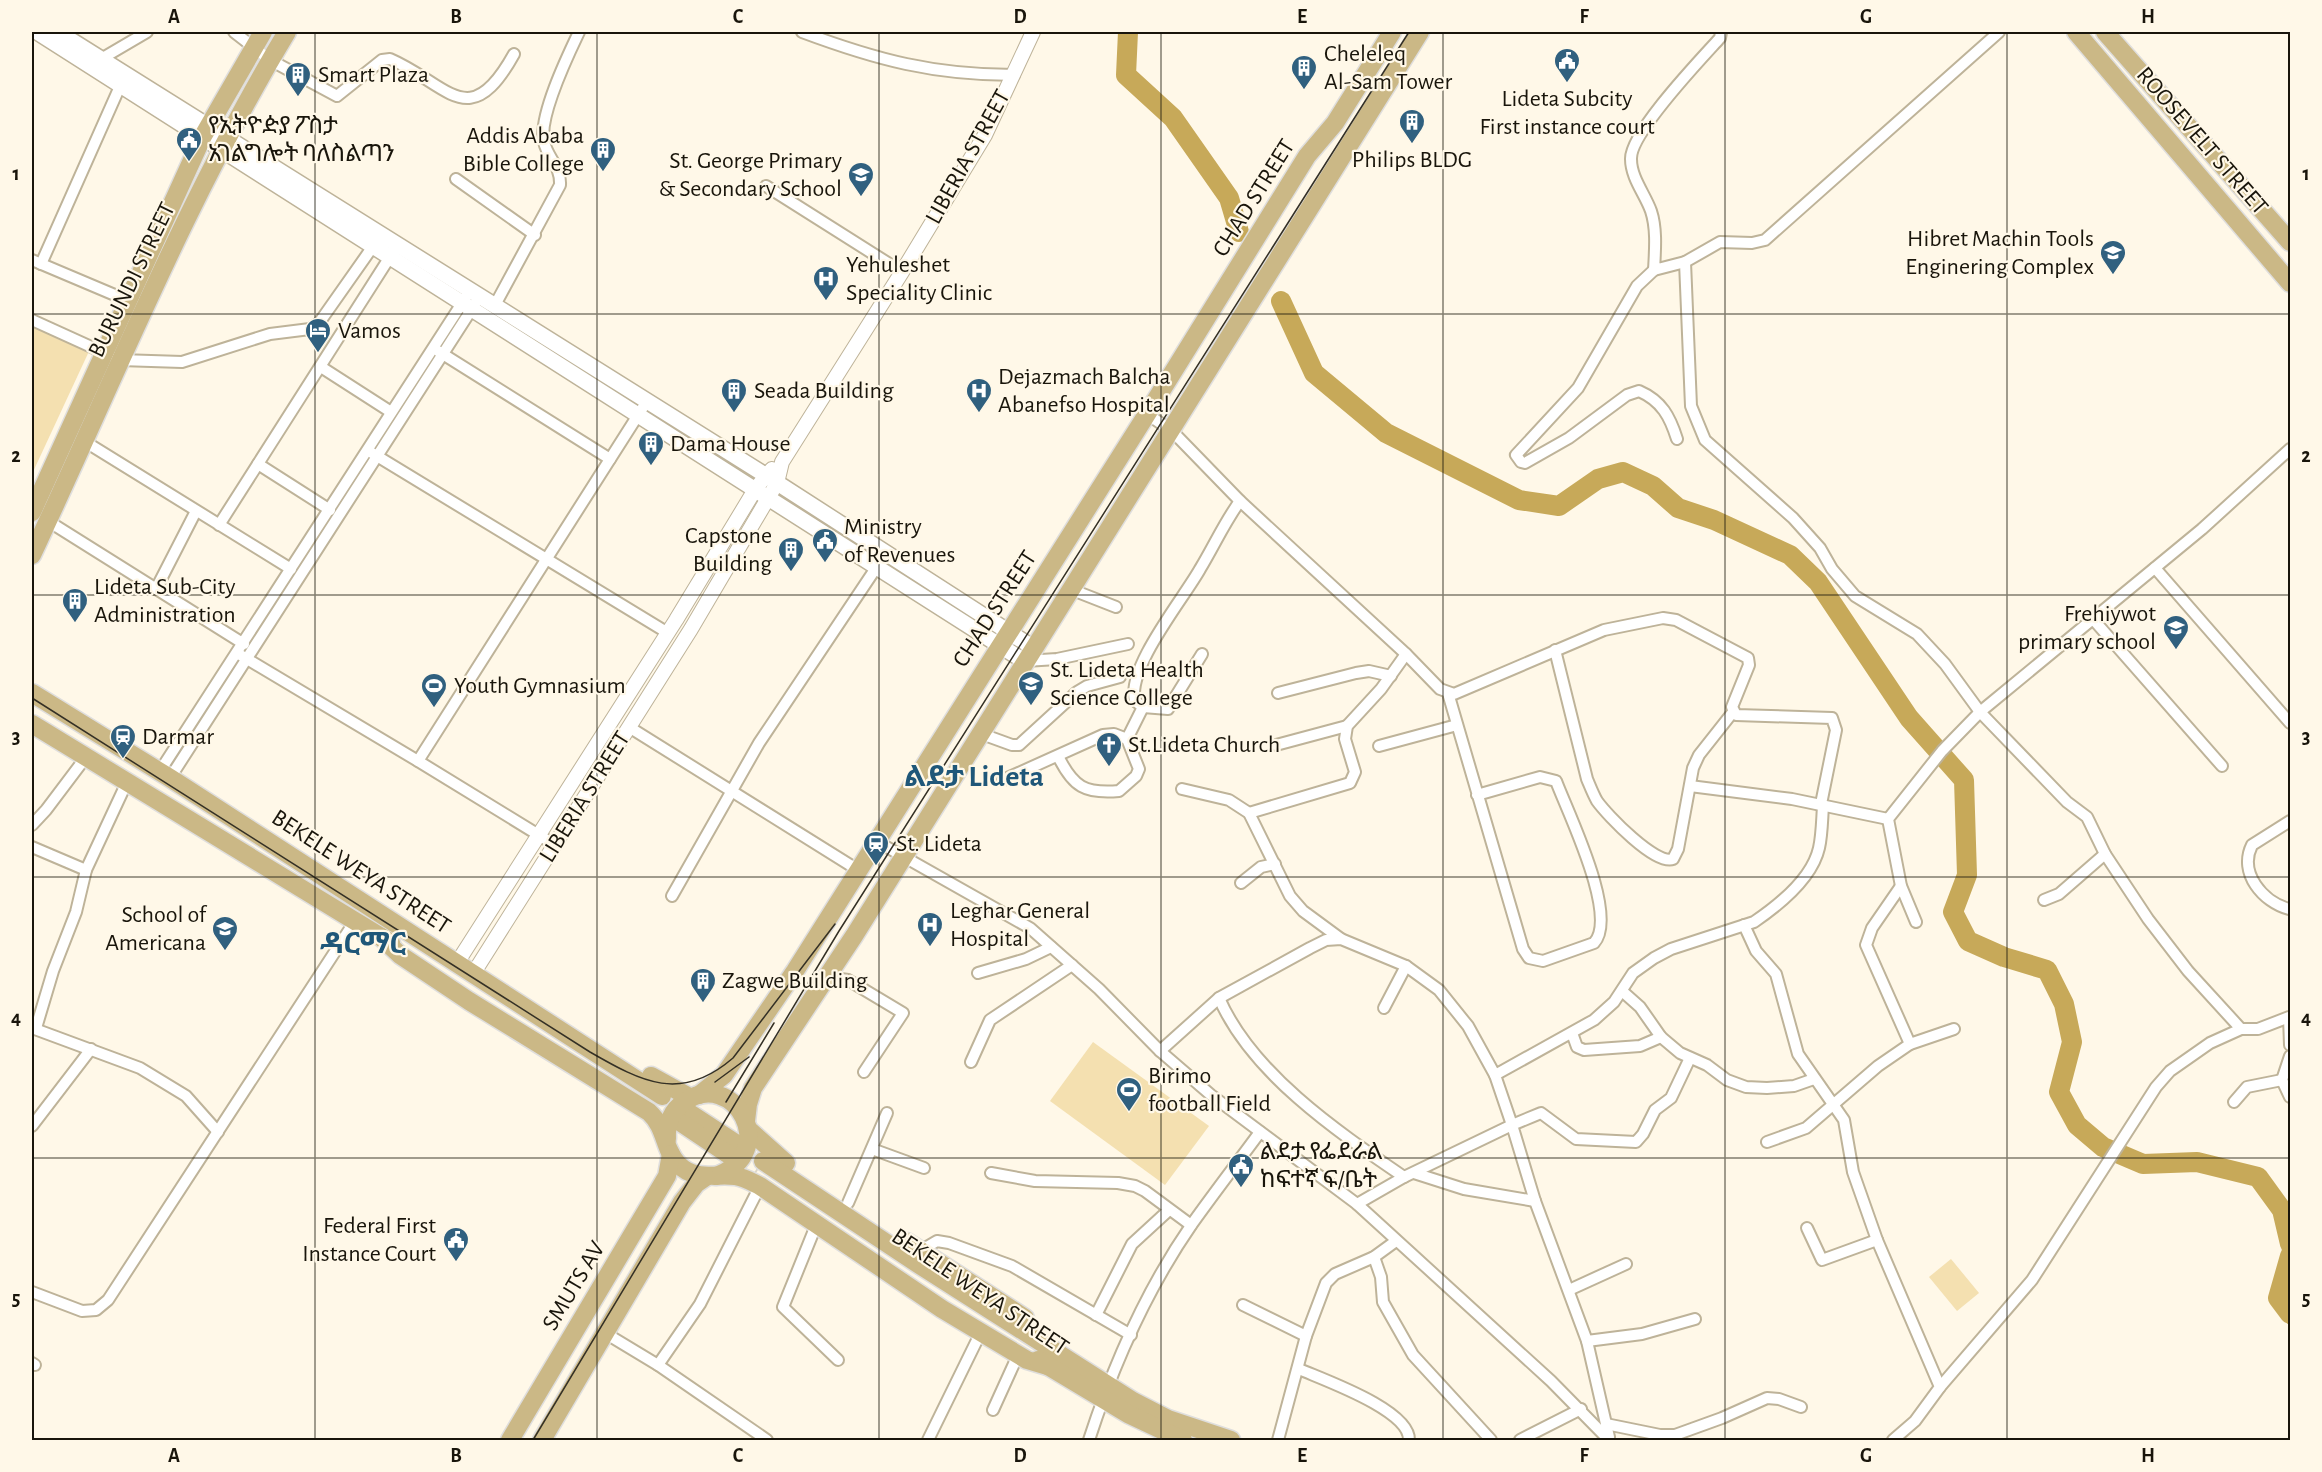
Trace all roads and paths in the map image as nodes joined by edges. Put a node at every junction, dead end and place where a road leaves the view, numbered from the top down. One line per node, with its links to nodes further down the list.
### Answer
1 (37, 32): 23 (main road)
2 (58, 32): 20 (main road)
3 (147, 32): 20 (street)
4 (234, 32): 18 (street)
5 (263, 32): 18 (main road, BURUNDI STREET)
6 (287, 32): 21 (main road, BURUNDI STREET)
7 (579, 32): 30 (street)
8 (802, 32): 22 (street)
9 (1033, 32): 22 (street, LIBERIA STREET)
10 (1384, 32): 25 (main road, CHAD STREET)
11 (1392, 32): 25 (main road, CHAD STREET)
12 (1420, 32): 29 (main road)
13 (1431, 32): 29 (main road)
14 (1721, 32): 36 (street)
15 (1999, 32): 35 (street)
16 (2076, 32): 38 (main road, ROOSEVELT STREET)
17 (2105, 32): 32 (main road, ROOSEVELT STREET)
18 (252, 47): 21 (street); 24 (main road, BURUNDI STREET)
19 (514, 54): 21 (street)
20 (101, 59): 24 (main road)
21 (270, 60): 26 (main road, BURUNDI STREET)
22 (1014, 75): 37 (street, LIBERIA STREET)
23 (121, 84): 24 (main road); 34 (street)
24 (206, 131): 26 (main road); 40 (main road, BURUNDI STREET)
25 (1319, 140): 48 (main road, CHAD STREET)
26 (225, 143): 31 (main road); 44 (main road, BURUNDI STREET)
27 (456, 179): 30 (street)
28 (766, 186): 37 (street)
29 (1319, 193): 49 (main road)
30 (535, 235): 41 (street)
31 (378, 239): 33 (main road); 44 (street)
32 (2290, 242)
33 (394, 250): 39 (main road); 45 (street)
34 (36, 262): 40 (street)
35 (1685, 262): 36 (street); 90 (street)
36 (1654, 270): 50 (street)
37 (902, 272): 56 (street, LIBERIA STREET)
38 (2290, 283)
39 (472, 299): 41 (main road); 43 (street); 46 (main road)
40 (129, 301): 44 (main road, BURUNDI STREET)
41 (495, 305): 46 (main road)
42 (32, 320): 44 (street)
43 (438, 350): 47 (street); 53 (street); 54 (street)
44 (113, 356): 51 (main road, BURUNDI STREET); 61 (main road, BURUNDI STREET)
45 (321, 367): 47 (street); 55 (street)
46 (643, 407): 54 (street); 56 (main road); 57 (main road)
47 (391, 412): 53 (street)
48 (1147, 414): 49 (street); 74 (main road, CHAD STREET)
49 (1172, 431): 58 (street); 70 (main road)
50 (1677, 439)
51 (84, 441): 60 (street); 61 (main road, BURUNDI STREET)
52 (2290, 449): 67 (street)
53 (371, 453): 59 (street); 65 (street); 77 (street)
54 (610, 459): 65 (street)
55 (258, 464): 59 (street); 62 (street)
56 (771, 479): 57 (street, LIBERIA STREET); 63 (main road)
57 (762, 492): 66 (main road); 73 (street, LIBERIA STREET); 87 (street, LIBERIA STREET)
58 (1240, 501): 79 (street); 88 (street)
59 (330, 510): 68 (street)
60 (196, 511): 62 (street); 69 (street)
61 (40, 516): 64 (main road, BURUNDI STREET); 69 (street)
62 (219, 525): 68 (street)
63 (886, 553): 66 (street); 74 (main road)
64 (32, 555)
65 (547, 559): 73 (street); 102 (street)
66 (877, 566): 74 (main road); 109 (street)
67 (2155, 568): 72 (street); 91 (street)
68 (291, 569): 77 (street)
69 (156, 589): 77 (street)
70 (1070, 589): 71 (street); 80 (main road)
71 (1116, 607)
72 (2092, 618): 90 (street); 103 (street)
73 (668, 633): 83 (street, LIBERIA STREET)
74 (1003, 638): 80 (main road); 117 (main road, CHAD STREET)
75 (1128, 644): 80 (street)
76 (1555, 650): 86 (street); 89 (street); 107 (street)
77 (243, 652): 102 (street); 104 (street)
78 (1202, 654): 88 (street)
79 (1406, 654): 81 (street); 86 (street)
80 (1031, 656): 96 (main road)
81 (1391, 676): 85 (street); 94 (street)
82 (1120, 677): 96 (street)
83 (634, 686): 87 (street); 116 (street, LIBERIA STREET)
84 (32, 693): 104 (main road, BEKELE WEYA STREET)
85 (1278, 693)
86 (1448, 693): 93 (street)
87 (649, 695): 95 (street, LIBERIA STREET)
88 (1143, 707): 97 (street)
89 (1733, 712): 107 (street); 111 (street)
90 (1980, 712): 113 (street); 120 (street)
91 (2290, 723)
92 (32, 724): 101 (main road, BEKELE WEYA STREET)
93 (1457, 725): 99 (street); 110 (street)
94 (1347, 726): 98 (street); 112 (street)
95 (629, 727): 109 (street); 118 (street, LIBERIA STREET)
96 (979, 733): 121 (main road)
97 (1127, 739): 100 (street); 100 (street)
98 (1276, 745)
99 (1379, 746)
100 (1058, 756): 105 (street)
101 (86, 757): 106 (main road, BEKELE WEYA STREET); 115 (street)
102 (418, 761): 116 (street)
103 (2222, 766)
104 (165, 774): 136 (main road, BEKELE WEYA STREET)
105 (1003, 780)
106 (127, 782): 123 (street); 130 (main road, BEKELE WEYA STREET)
107 (1690, 786): 111 (street)
108 (1182, 789): 112 (street)
109 (730, 791): 124 (street); 127 (street)
110 (1477, 795): 110 (street)
111 (1822, 805): 113 (street); 132 (street)
112 (1249, 813): 122 (street)
113 (1888, 819): 126 (street)
114 (2290, 821): 129 (street)
115 (32, 825)
116 (539, 836): 118 (street); 136 (street, LIBERIA STREET)
117 (876, 841): 121 (street); 124 (main road, CHAD STREET)
118 (555, 845): 141 (street, LIBERIA STREET)
119 (32, 847): 123 (street)
120 (2105, 854): 128 (street); 148 (street)
121 (903, 857): 135 (street); 140 (main road)
122 (1275, 864): 125 (street); 134 (street)
123 (86, 870): 146 (street)
124 (858, 870): 165 (main road, CHAD STREET)
125 (1241, 883)
126 (1901, 886): 131 (street); 151 (street)
127 (672, 896)
128 (2044, 900)
129 (2289, 909)
130 (355, 921): 133 (main road, BEKELE WEYA STREET); 170 (street)
131 (1916, 922)
132 (1744, 925): 142 (street); 160 (street)
133 (381, 937): 141 (main road, BEKELE WEYA STREET); 173 (main road)
134 (1341, 939): 138 (street); 143 (street)
135 (1051, 947): 137 (street); 139 (street)
136 (457, 963): 141 (main road, BEKELE WEYA STREET)
137 (1072, 966): 154 (street); 157 (street)
138 (1407, 966): 144 (street); 159 (street)
139 (978, 973)
140 (826, 977): 158 (street); 171 (main road)
141 (479, 978): 165 (main road)
142 (1622, 991): 149 (street); 150 (street)
143 (1219, 998): 154 (street); 178 (street)
144 (1384, 1008)
145 (2290, 1016): 148 (street); 152 (street)
146 (34, 1028): 153 (street)
147 (1954, 1029): 151 (street)
148 (2241, 1029): 207 (street)
149 (1572, 1033): 150 (street); 159 (street)
150 (1661, 1037): 156 (street)
151 (1910, 1044): 164 (street)
152 (2290, 1045)
153 (91, 1049): 167 (street); 170 (street)
154 (1160, 1051): 169 (street)
155 (2290, 1056): 161 (street)
156 (1690, 1058): 160 (street); 168 (street)
157 (971, 1062)
158 (864, 1072)
159 (1495, 1075): 168 (street)
160 (1814, 1079): 164 (street)
161 (2282, 1080): 162 (street); 163 (street)
162 (2290, 1097)
163 (2234, 1102)
164 (1834, 1106): 172 (street); 187 (street)
165 (690, 1107): 171 (main road); 171 (main road); 173 (main road)
166 (887, 1113): 174 (street)
167 (32, 1125)
168 (1512, 1125): 178 (street); 180 (street)
169 (1260, 1131): 182 (street); 185 (street)
170 (218, 1132): 193 (street)
171 (742, 1138): 179 (main road); 181 (main road)
172 (1767, 1142)
173 (669, 1147): 179 (main road); 213 (main road, SMUTS AV)
174 (872, 1149): 175 (street); 181 (street)
175 (924, 1168)
176 (760, 1173): 179 (main road); 184 (main road); 203 (main road, BEKELE WEYA STREET); 205 (street)
177 (990, 1173): 183 (street)
178 (1409, 1175): 180 (street); 182 (street)
179 (711, 1176): 198 (main road)
180 (1535, 1201): 192 (street)
181 (848, 1203): 189 (main road)
182 (1357, 1204): 188 (street)
183 (1169, 1210): 185 (street); 195 (street)
184 (817, 1223): 197 (main road); 204 (street)
185 (1191, 1226): 199 (street)
186 (1807, 1228): 187 (street)
187 (1877, 1240): 207 (street)
188 (1396, 1241): 190 (street); 210 (street)
189 (920, 1251): 195 (street); 203 (main road)
190 (1374, 1257): 200 (street); 222 (street)
191 (1626, 1264): 192 (street)
192 (1569, 1290): 201 (street)
193 (32, 1292)
194 (1243, 1305): 200 (street)
195 (1096, 1314): 199 (street)
196 (1695, 1319): 201 (street)
197 (981, 1332): 202 (main road); 216 (street)
198 (605, 1333): 205 (street); 214 (main road)
199 (1131, 1335): 208 (street)
200 (1306, 1336): 206 (street)
201 (1587, 1341): 212 (street)
202 (1018, 1355): 203 (main road); 211 (street)
203 (1051, 1357): 208 (main road, BEKELE WEYA STREET)
204 (838, 1360)
205 (658, 1365): 215 (street)
206 (1299, 1369): 220 (street); 221 (street)
207 (1940, 1388): 225 (street)
208 (1105, 1392): 217 (street); 218 (main road, BEKELE WEYA STREET); 219 (main road)
209 (1800, 1407): 212 (street)
210 (1581, 1409): 223 (street); 224 (street)
211 (993, 1410)
212 (1605, 1424): 224 (street)
213 (510, 1440)
214 (542, 1440)
215 (767, 1440)
216 (928, 1440)
217 (1089, 1440)
218 (1183, 1440)
219 (1231, 1440)
220 (1278, 1440)
221 (1408, 1440)
222 (1491, 1440)
223 (1520, 1440)
224 (1610, 1440)
225 (1893, 1440)

